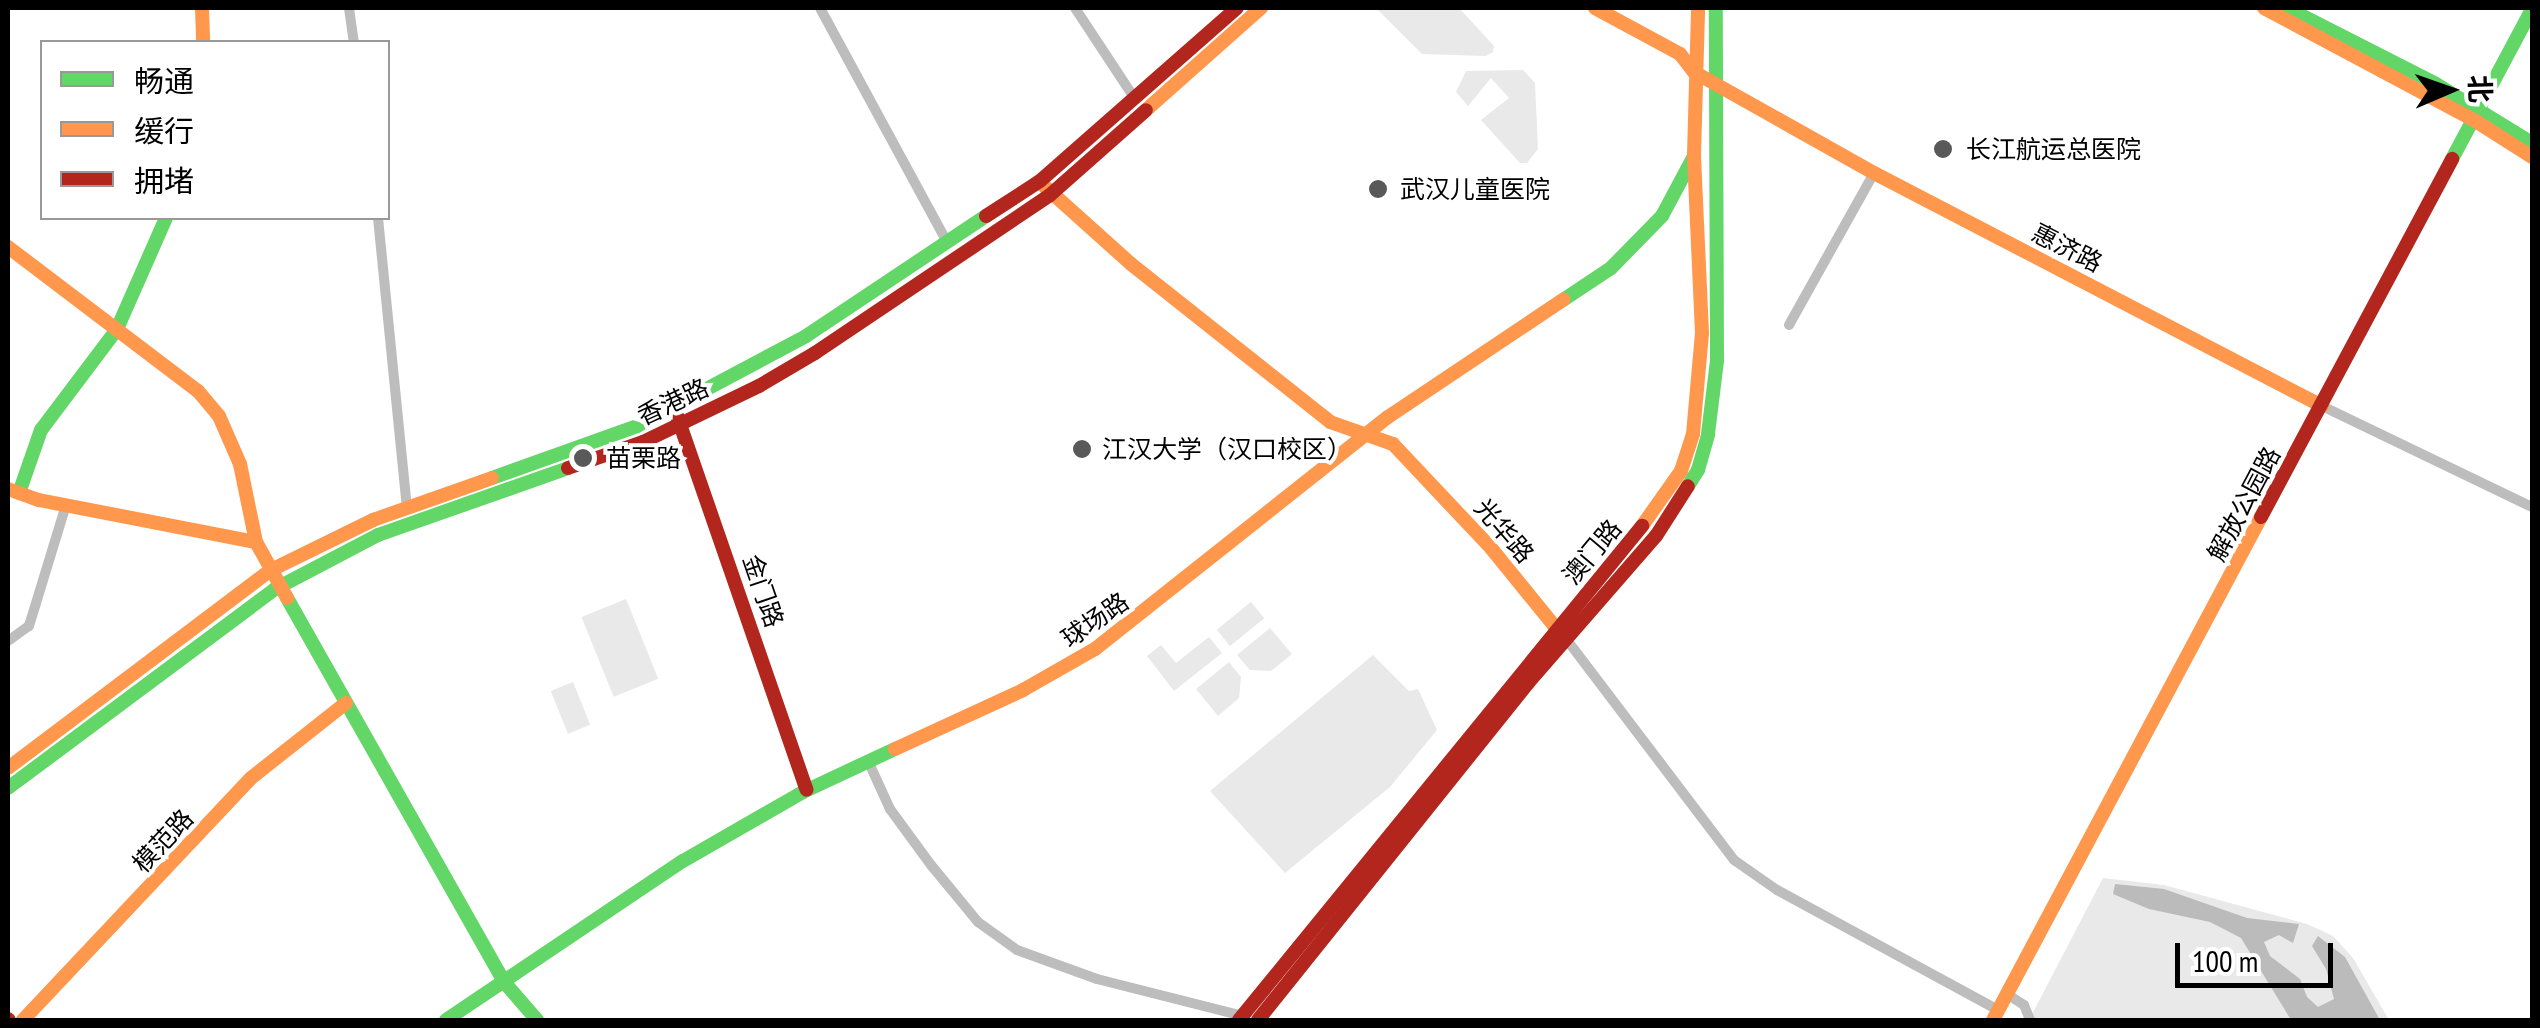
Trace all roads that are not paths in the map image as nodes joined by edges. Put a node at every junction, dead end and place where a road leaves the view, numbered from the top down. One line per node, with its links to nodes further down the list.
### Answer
1 (202, 8): 13 (main road)
2 (349, 8): 14 (street)
3 (820, 8): 27 (street)
4 (1075, 8): 17 (street)
5 (1237, 8): 17 (main road, 香港路)
6 (1261, 8): 24 (main road, 香港路)
7 (1595, 8): 15 (main road, 惠济路)
8 (1698, 8): 15 (main road, 澳门路)
9 (1716, 8): 16 (main road, 澳门路)
10 (2264, 8): 18 (main road)
11 (2286, 8): 18 (main road)
12 (2532, 9): 18 (main road, 解放公园路)
13 (203, 40)
14 (354, 40)
15 (1694, 72): 16 (main road, 惠济路); 20 (main road, 澳门路)
16 (1713, 81): 22 (main road, 惠济路); 42 (main road, 澳门路)
17 (1135, 98): 23 (main road, 香港路)
18 (2476, 114): 19 (main road); 21 (main road); 31 (main road, 解放公园路)
19 (2532, 143)
20 (1694, 155): 34 (main road, 球场路); 42 (main road, 澳门路)
21 (2532, 157)
22 (1874, 173): 29 (street); 31 (main road, 惠济路)
23 (1040, 181): 24 (main road, 光华路); 27 (main road, 香港路)
24 (1050, 195): 33 (main road, 香港路); 34 (main road, 光华路)
25 (165, 220): 30 (main road)
26 (378, 220): 37 (street)
27 (947, 242): 32 (main road, 香港路)
28 (8, 247): 30 (main road)
29 (1789, 325)
30 (117, 329): 35 (main road); 39 (main road)
31 (2322, 406): 38 (street, 惠济路); 50 (main road, 解放公园路)
32 (674, 407): 33 (main road, 金门路); 37 (main road, 香港路)
33 (681, 424): 41 (main road, 香港路); 48 (main road, 金门路)
34 (1362, 436): 42 (main road, 光华路); 45 (main road, 球场路)
35 (13, 491): 36 (main road)
36 (66, 505): 39 (main road); 43 (street)
37 (407, 507): 40 (main road, 香港路)
38 (2532, 507)
39 (256, 542): 40 (main road)
40 (271, 570): 41 (main road); 46 (main road, 香港路)
41 (280, 586): 44 (main road); 47 (main road, 香港路)
42 (1562, 634): 51 (street, 光华路); 52 (main road, 澳门路)
43 (8, 642)
44 (346, 702): 49 (main road); 53 (main road, 模范路)
45 (869, 763): 48 (main road, 球场路); 52 (street)
46 (8, 768)
47 (8, 788)
48 (808, 790): 49 (main road, 球场路)
49 (504, 983): 54 (main road, 球场路); 55 (main road)
50 (2006, 994): 51 (main road, 解放公园路); 56 (street)
51 (1996, 1015)
52 (1246, 1019)
53 (24, 1020)
54 (446, 1020)
55 (537, 1020)
56 (2030, 1020)

